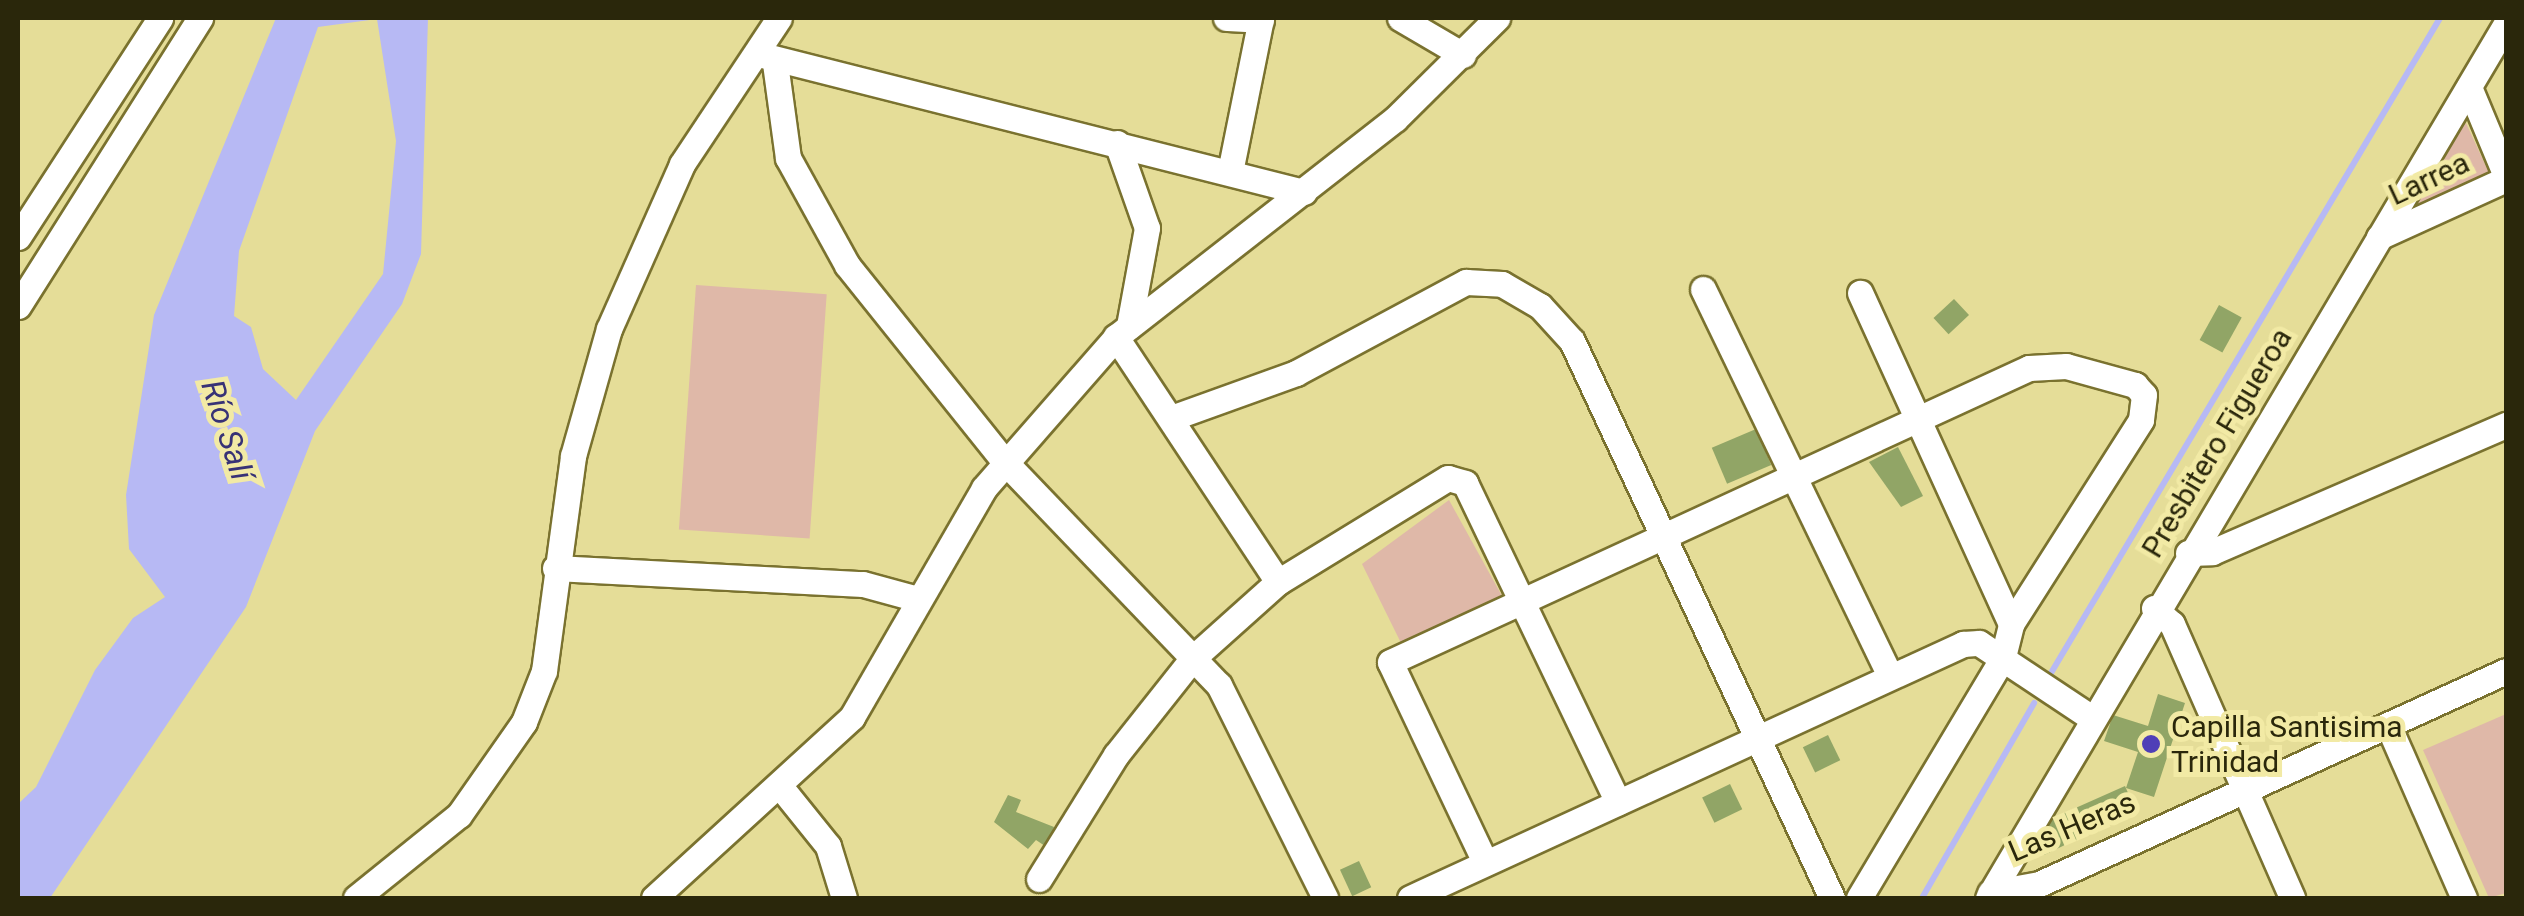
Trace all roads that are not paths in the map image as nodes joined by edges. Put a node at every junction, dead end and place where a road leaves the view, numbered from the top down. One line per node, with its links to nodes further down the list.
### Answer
1 (200, 18): 9 (street)
2 (779, 18): 11 (street)
3 (1226, 18): 6 (street)
4 (1400, 18): 10 (street)
5 (1497, 18): 10 (street)
6 (1261, 19): 14 (street)
7 (147, 22): 9 (street); 17 (street)
8 (2506, 24): 12 (street, Presbitero Figueroa)
9 (181, 48): 21 (street)
10 (1463, 54): 16 (street)
11 (764, 56): 13 (street); 26 (street); 30 (street)
12 (2469, 87): 15 (street); 18 (street, Presbitero Figueroa)
13 (1117, 142): 14 (street); 22 (street)
14 (1230, 172): 16 (street)
15 (2506, 177): 18 (street, Larrea)
16 (1304, 192): 22 (street)
17 (18, 237)
18 (2378, 238): 29 (street, Presbitero Figueroa)
19 (1703, 289): 27 (street)
20 (1860, 293): 24 (street)
21 (18, 306)
22 (1123, 332): 23 (street); 26 (street)
23 (1174, 417): 28 (street); 31 (street)
24 (1915, 418): 27 (street); 35 (street); 35 (street)
25 (2506, 425): 29 (street)
26 (1005, 462): 32 (street); 37 (street)
27 (1793, 472): 28 (street); 39 (street)
28 (1660, 536): 33 (street); 42 (street)
29 (2188, 554): 34 (street, Presbitero Figueroa)
30 (555, 568): 32 (street); 49 (street)
31 (1278, 582): 33 (street); 37 (street)
32 (918, 599): 43 (street)
33 (1521, 600): 45 (street); 46 (street)
34 (2154, 608): 40 (street, Presbitero Figueroa); 44 (street)
35 (2011, 624): 36 (street)
36 (2003, 657): 39 (street); 40 (street); 55 (street)
37 (1193, 658): 47 (street); 52 (street)
38 (2506, 671): 41 (street, Las Heras)
39 (1890, 675): 42 (street)
40 (2090, 716): 48 (street, Presbitero Figueroa)
41 (2388, 724): 44 (street, Las Heras); 57 (street)
42 (1756, 736): 45 (street); 54 (street)
43 (778, 785): 50 (street); 51 (street)
44 (2242, 785): 48 (street, Las Heras); 56 (street)
45 (1618, 802): 46 (street)
46 (1485, 862): 53 (street)
47 (1039, 879)
48 (1989, 896)
49 (356, 898)
50 (654, 898)
51 (844, 898)
52 (1325, 898)
53 (1410, 898)
54 (1832, 898)
55 (1860, 898)
56 (2292, 898)
57 (2464, 898)

